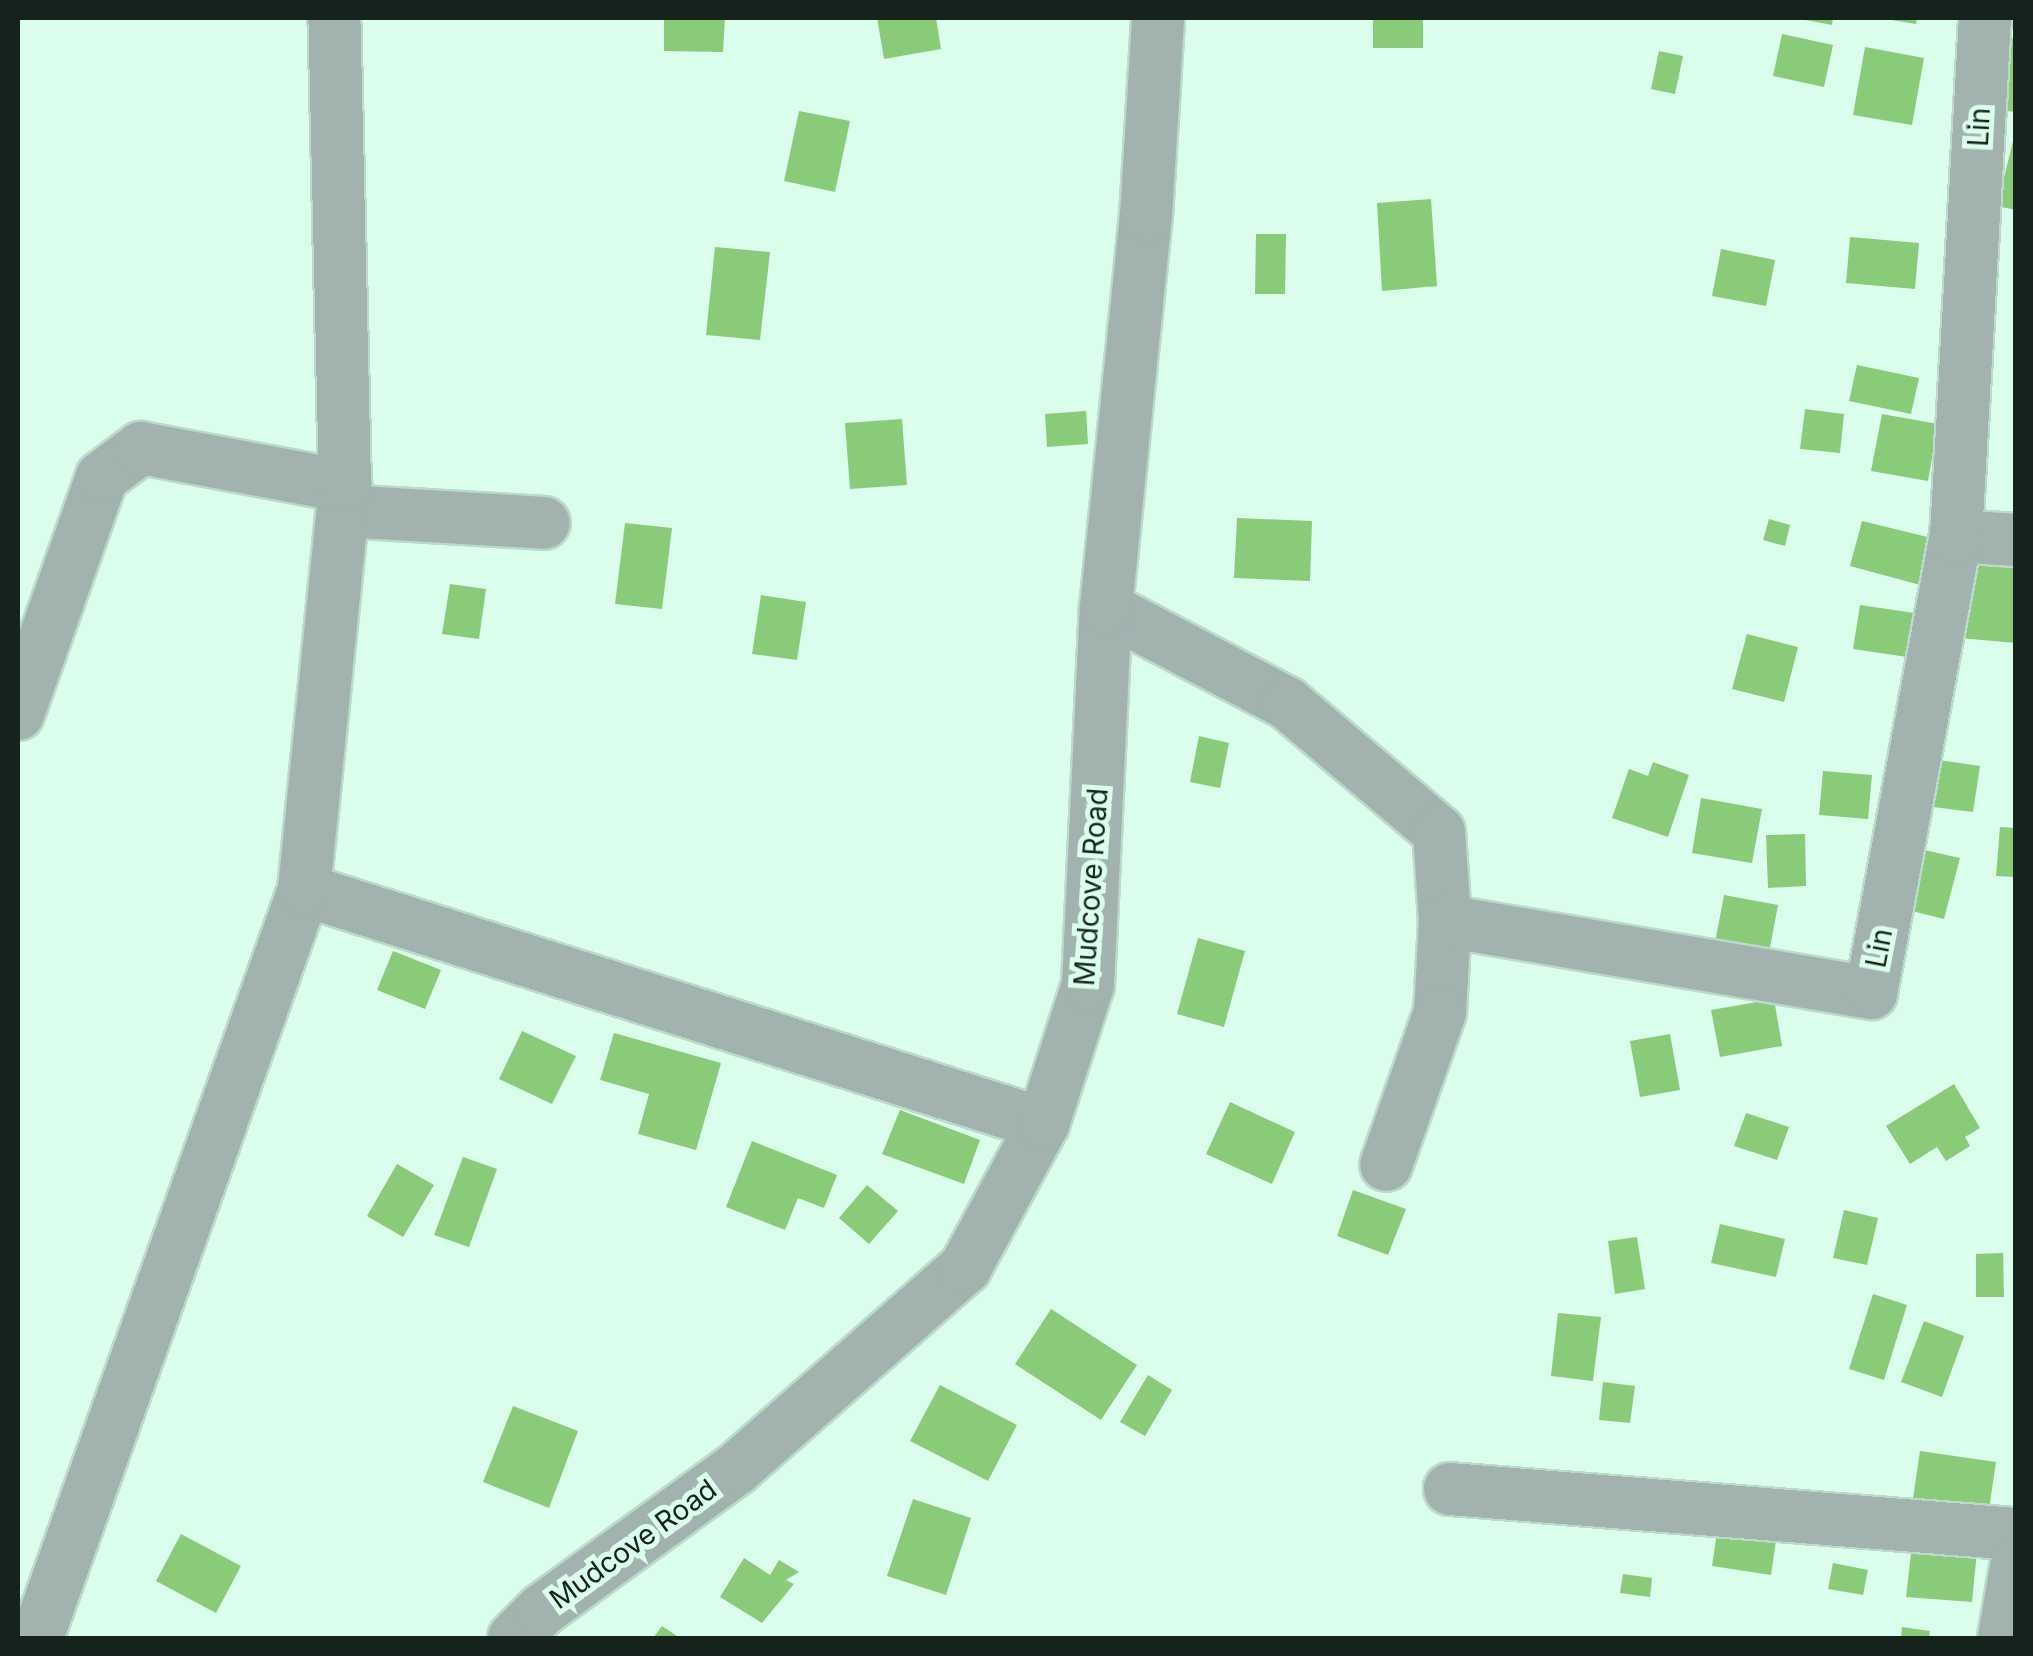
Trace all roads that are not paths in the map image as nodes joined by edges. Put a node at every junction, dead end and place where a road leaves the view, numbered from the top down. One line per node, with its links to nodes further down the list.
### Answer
1 (334, 18): 4 (street)
2 (1158, 18): 8 (street, Mudcove Road)
3 (1985, 18): 6 (street, Lin)
4 (345, 499): 5 (street); 9 (street); 10 (street)
5 (544, 523)
6 (1956, 536): 7 (street); 11 (street, Lin)
7 (2016, 540)
8 (1106, 608): 11 (street); 12 (street, Mudcove Road)
9 (18, 714)
10 (304, 890): 12 (street); 16 (street)
11 (1445, 921): 13 (street)
12 (1043, 1124): 17 (street, Mudcove Road)
13 (1386, 1165)
14 (1450, 1489): 15 (street)
15 (2016, 1534)
16 (36, 1638)
17 (514, 1638)

